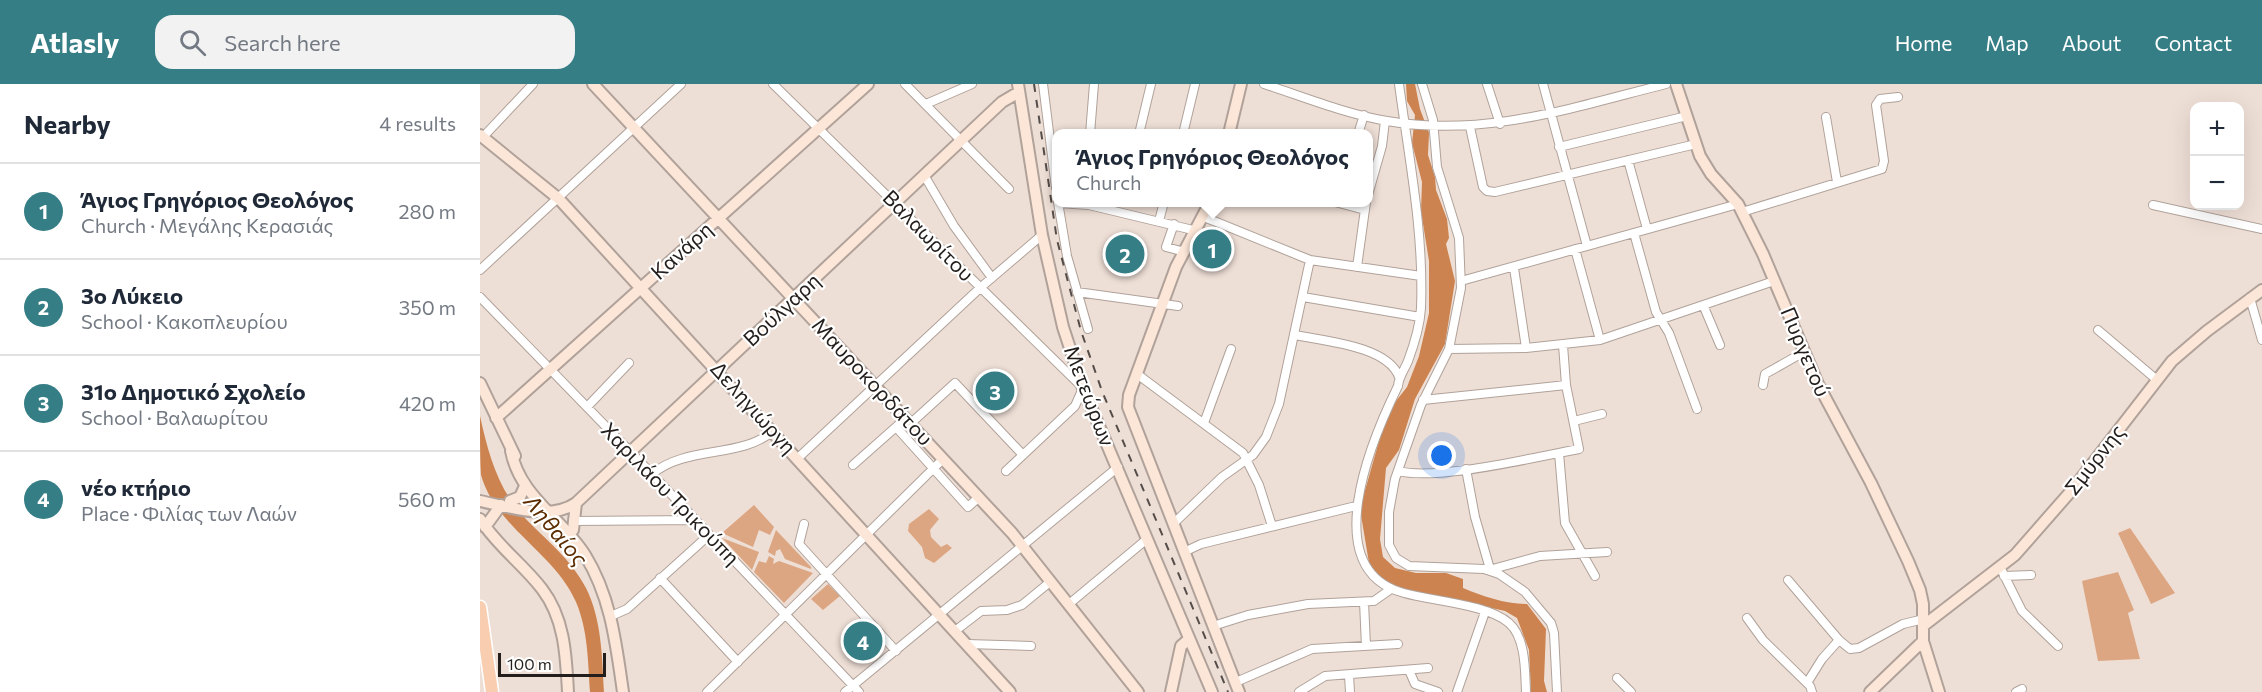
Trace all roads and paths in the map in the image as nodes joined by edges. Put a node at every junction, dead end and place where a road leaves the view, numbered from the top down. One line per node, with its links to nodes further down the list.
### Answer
1 (533, 84): 40 (street)
2 (593, 84): 33 (street, Μαυροκορδάτου)
3 (681, 84): 33 (street)
4 (773, 84): 34 (street, Βαλαωρίτου)
5 (868, 84): 34 (street, Κανάρη)
6 (905, 84): 23 (street)
7 (972, 84): 23 (street)
8 (1043, 84): 44 (street)
9 (1094, 84): 35 (street)
10 (1151, 84): 36 (street)
11 (1195, 84): 37 (street)
12 (1241, 84): 38 (street)
13 (1264, 84): 20 (street)
14 (1399, 84): 29 (street)
15 (1422, 84): 31 (street)
16 (1487, 84): 30 (street)
17 (1543, 84): 24 (street)
18 (1666, 84): 24 (street)
19 (1676, 84): 26 (street, Πυργετού)
20 (1277, 86): 25 (street)
21 (1021, 87): 41 (street, Βούλγαρη); 70 (street, Μετεώρων)
22 (1898, 97): 49 (street)
23 (926, 104): 41 (street)
24 (1550, 113): 30 (street); 43 (street)
25 (1364, 114): 28 (street); 39 (street)
26 (1687, 116): 42 (street, Πυργετού); 43 (street)
27 (1826, 117): 49 (street)
28 (1385, 121): 29 (street); 48 (street)
29 (1403, 123): 31 (street); 78 (street)
30 (1500, 124): 32 (street)
31 (1434, 125): 32 (street); 80 (street)
32 (1470, 127): 47 (street)
33 (634, 128): 51 (street); 63 (street, Μαυροκορδάτου)
34 (818, 129): 52 (street, Βαλαωρίτου); 63 (street, Κανάρη)
35 (1090, 129)
36 (1140, 129)
37 (1184, 129)
38 (1230, 129)
39 (1360, 129)
40 (482, 136): 51 (street, Δεληγιώργη)
41 (962, 140): 46 (street, Βούλγαρη); 50 (street)
42 (1696, 144): 45 (street); 60 (street, Πυργετού)
43 (1559, 147): 47 (street)
44 (1052, 156)
45 (1628, 160): 47 (street); 66 (street)
46 (924, 175): 52 (street, Βούλγαρη); 79 (street)
47 (1567, 175): 71 (street)
48 (1373, 178)
49 (1837, 182): 60 (street)
50 (1009, 189)
51 (559, 199): 77 (street); 82 (street, Δεληγιώργη)
52 (894, 203): 83 (street, Βαλαωρίτου); 88 (street, Βούλγαρη)
53 (2153, 205): 67 (street)
54 (1059, 207): 85 (street)
55 (1101, 207): 61 (street)
56 (1122, 207): 61 (street)
57 (1163, 207): 64 (street)
58 (1208, 207): 62 (street)
59 (1366, 207): 75 (street)
60 (1740, 208): 66 (street); 81 (street, Πυργετού)
61 (1121, 212): 64 (street)
62 (1204, 217): 68 (street); 74 (street)
63 (719, 218): 82 (street, Κανάρη); 88 (street, Μαυροκορδάτου)
64 (1159, 220): 65 (street)
65 (1174, 224): 68 (street); 73 (street)
66 (1647, 229): 69 (street)
67 (2262, 229)
68 (1197, 231): 73 (street)
69 (1634, 233): 71 (street); 94 (street)
70 (1042, 235): 79 (street); 116 (street, Μετεώρων)
71 (1587, 246): 72 (street)
72 (1575, 249): 76 (street); 98 (street)
73 (1185, 252): 90 (street)
74 (1310, 260): 75 (street); 87 (street)
75 (1358, 267): 78 (street)
76 (1514, 268): 80 (street); 102 (street)
77 (480, 270)
78 (1421, 276): 93 (street)
79 (992, 278): 83 (street)
80 (1461, 281): 104 (street)
81 (1774, 281): 92 (street); 105 (street, Πυργετού)
82 (641, 287): 107 (street, Κανάρη); 108 (street, Δεληγιώργη)
83 (980, 288): 115 (street); 116 (street, Βαλαωρίτου)
84 (2262, 290): 89 (street, Σμύρνης)
85 (1077, 292): 90 (street); 95 (street)
86 (480, 297): 107 (street, Χαριλάου Τρικούπη)
87 (1303, 297): 93 (street); 97 (street)
88 (794, 298): 108 (street, Βούλγαρη); 115 (street, Μαυροκορδάτου)
89 (2250, 298): 99 (street); 111 (street, Σμύρνης)
90 (1161, 305): 91 (street); 109 (street)
91 (1178, 306)
92 (1704, 307): 94 (street); 101 (street)
93 (1420, 316): 110 (street)
94 (1660, 319): 98 (street); 119 (street)
95 (1088, 329)
96 (2098, 330): 111 (street)
97 (1295, 335): 110 (street); 133 (street)
98 (1600, 340): 100 (street)
99 (2262, 340)
100 (1563, 345): 102 (street); 113 (street)
101 (1720, 345)
102 (1526, 348): 104 (street)
103 (1231, 349): 124 (street)
104 (1449, 349): 117 (street)
105 (1804, 352): 114 (street); 180 (street, Πυργετού)
106 (630, 363): 118 (street)
107 (550, 369): 118 (street, Χαριλάου Τρικούπη); 121 (street, Κανάρη)
108 (718, 370): 126 (street, Δεληγιώργη); 128 (street, Βούλγαρη)
109 (1137, 374): 124 (street); 152 (street)
110 (1399, 377): 147 (street)
111 (2157, 380): 163 (street, Σμύρνης)
112 (480, 383): 121 (street)
113 (1566, 385): 117 (street); 122 (street)
114 (1763, 385)
115 (874, 386): 123 (street, Μαυροκορδάτου); 131 (street)
116 (1083, 388): 130 (street); 135 (street, Μετεώρων)
117 (1423, 400): 139 (street)
118 (587, 407): 128 (street, Χαριλάου Τρικούπη)
119 (1697, 409)
120 (1602, 414): 122 (street)
121 (496, 418): 127 (street)
122 (1574, 421): 129 (street)
123 (908, 422): 125 (street); 130 (street); 132 (street, Μαυροκορδάτου)
124 (1204, 423): 133 (street)
125 (896, 427): 134 (street); 136 (street)
126 (773, 431): 131 (street, Δεληγιώργη); 140 (street)
127 (511, 451): 141 (street); 148 (street)
128 (631, 452): 140 (street, Χαριλάου Τρικούπη); 146 (street, Βούλγαρη)
129 (1559, 453): 137 (street); 161 (street)
130 (1023, 455): 138 (street)
131 (798, 458): 155 (street, Δεληγιώργη)
132 (944, 459): 136 (street); 143 (street, Μαυροκορδάτου)
133 (1247, 459): 152 (street); 154 (street)
134 (853, 465)
135 (1118, 467): 157 (street, Μετεώρων); 158 (street)
136 (933, 469): 143 (street); 155 (street)
137 (1466, 469): 139 (street); 162 (street)
138 (1006, 471)
139 (1398, 471): 162 (street)
140 (652, 474): 149 (street, Χαριλάου Τρικούπη)
141 (524, 489): 145 (street); 148 (street)
142 (480, 496): 145 (street)
143 (979, 497): 158 (street, Μαυροκορδάτου)
144 (480, 501): 145 (street)
145 (506, 503): 148 (street); 150 (street)
146 (576, 503): 148 (street, Βούλγαρη); 153 (street)
147 (1356, 506): 154 (street); 171 (street)
148 (543, 510): 153 (street); 170 (street)
149 (696, 520): 153 (street); 156 (street, Χαριλάου Τρικούπη)
150 (485, 521): 201 (street)
151 (804, 524): 164 (street)
152 (1173, 524): 159 (street)
153 (573, 525): 170 (street)
154 (1272, 526): 159 (street)
155 (867, 534): 164 (street); 177 (street, Δεληγιώργη)
156 (709, 535): 167 (street); 176 (street, Χαριλάου Τρικούπη)
157 (1147, 539): 173 (street); 183 (street, Μετεώρων)
158 (1023, 546): 169 (street, Μαυροκορδάτου); 177 (street)
159 (1184, 552): 181 (street)
160 (1607, 552): 161 (street)
161 (1581, 553): 162 (street); 166 (street)
162 (1490, 569): 214 (street)
163 (2002, 573): 165 (street); 180 (street, Σμύρνης); 190 (street)
164 (826, 574): 176 (street); 191 (street)
165 (2031, 575)
166 (1595, 576)
167 (660, 578): 178 (street); 192 (street)
168 (1788, 580): 184 (street)
169 (1050, 582): 173 (street, Μαυροκορδάτου); 182 (street)
170 (604, 589): 178 (street)
171 (1391, 589): 172 (street); 175 (street)
172 (1364, 602): 181 (street); 189 (street)
173 (1069, 604): 206 (street, Μαυροκορδάτου)
174 (480, 607): 200 (main road)
175 (1485, 612): 212 (street); 213 (street)
176 (785, 615): 192 (street); 199 (street, Χαριλάου Τρικούπη)
177 (940, 615): 182 (street, Δεληγιώργη); 191 (street)
178 (612, 616): 202 (street)
179 (1747, 618): 197 (street)
180 (1923, 622): 184 (street); 185 (street, Πυργετού)
181 (1213, 626): 198 (street)
182 (955, 631): 186 (street, Δεληγιώργη)
183 (1189, 639): 207 (street); 208 (street, Μετεώρων)
184 (1839, 640): 197 (street)
185 (1923, 641): 217 (street); 218 (street, Πυργετού)
186 (967, 644): 188 (street); 205 (street, Δεληγιώργη)
187 (1398, 644): 189 (street)
188 (1031, 645)
189 (1366, 646): 198 (street)
190 (2058, 646)
191 (896, 651): 199 (street)
192 (738, 662): 203 (street)
193 (1428, 668): 194 (street)
194 (1409, 670): 195 (street); 211 (street)
195 (1349, 675): 209 (street); 210 (street)
196 (1617, 678): 215 (street)
197 (1808, 683): 216 (street)
198 (1237, 687)
199 (856, 689): 204 (street)
200 (492, 692)
201 (568, 692)
202 (623, 692)
203 (707, 692)
204 (845, 692)
205 (1010, 692)
206 (1138, 692)
207 (1171, 692)
208 (1212, 692)
209 (1299, 692)
210 (1350, 692)
211 (1438, 692)
212 (1458, 692)
213 (1526, 692)
214 (1557, 692)
215 (1631, 692)
216 (1812, 692)
217 (1870, 692)
218 (1939, 692)

